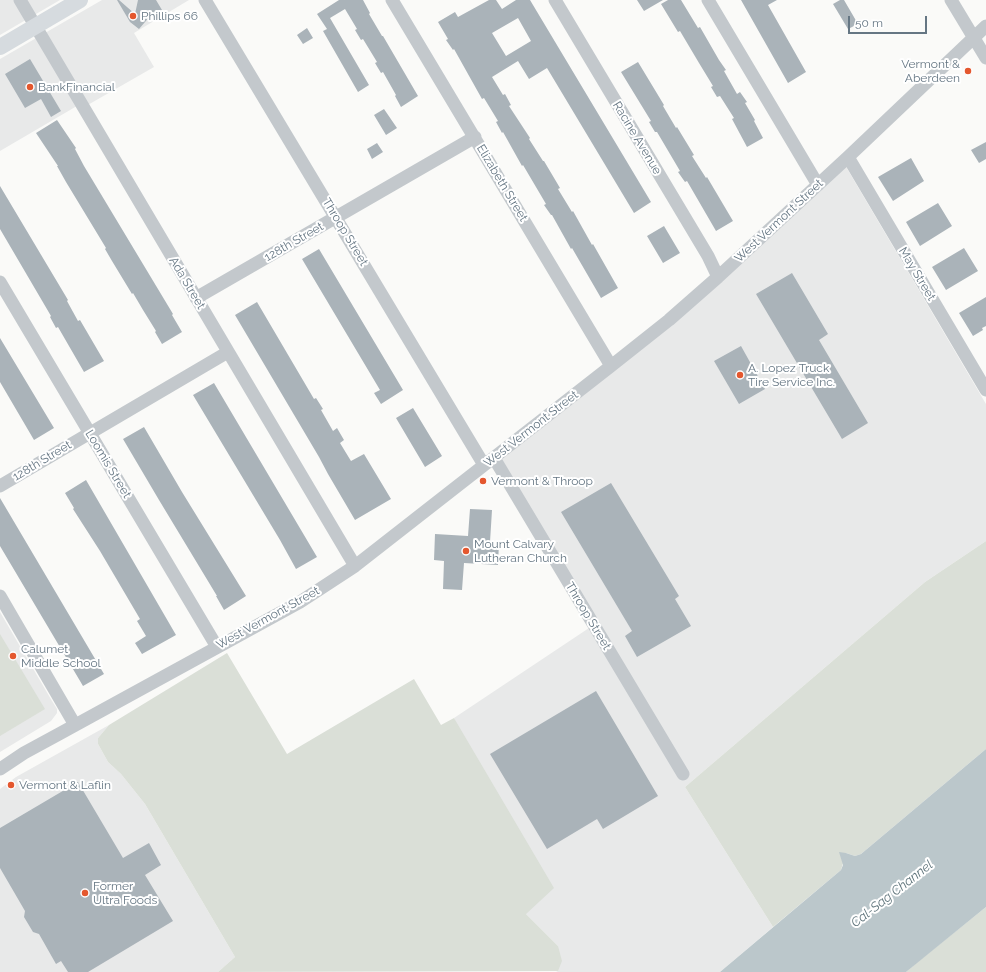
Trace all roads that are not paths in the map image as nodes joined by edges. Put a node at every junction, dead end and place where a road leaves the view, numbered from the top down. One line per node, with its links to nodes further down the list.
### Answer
1 (20, 0): 8 (street, Ada Street)
2 (80, 0): 8 (main road)
3 (205, 0): 16 (street, Throop Street)
4 (392, 0): 13 (street, Elizabeth Street)
5 (555, 0): 17 (street, Racine Avenue)
6 (708, 0): 15 (street)
7 (951, 0): 10 (street)
8 (35, 26): 11 (main road); 19 (street, Ada Street)
9 (986, 26): 10 (street, West Vermont Street)
10 (974, 37): 12 (street); 14 (street, West Vermont Street)
11 (0, 47)
12 (986, 58)
13 (475, 137): 16 (street, 128th Street); 21 (street, Elizabeth Street)
14 (848, 157): 15 (street, West Vermont Street); 22 (street, May Street)
15 (818, 185): 17 (street, West Vermont Street)
16 (336, 218): 19 (street, 128th Street); 24 (street, Throop Street)
17 (718, 278): 21 (street, West Vermont Street)
18 (0, 282): 23 (street, Loomis Street)
19 (196, 298): 20 (street, Ada Street)
20 (228, 352): 23 (street, 128th Street); 26 (street, Ada Street)
21 (611, 366): 24 (street, West Vermont Street)
22 (986, 390)
23 (90, 433): 25 (street, 128th Street); 28 (street, Loomis Street)
24 (489, 462): 26 (street, West Vermont Street); 31 (street, Throop Street)
25 (0, 486)
26 (355, 566): 28 (street, West Vermont Street)
27 (0, 596): 29 (street)
28 (217, 647): 29 (street, West Vermont Street)
29 (75, 725): 30 (street, West Vermont Street)
30 (0, 769)
31 (683, 774)

